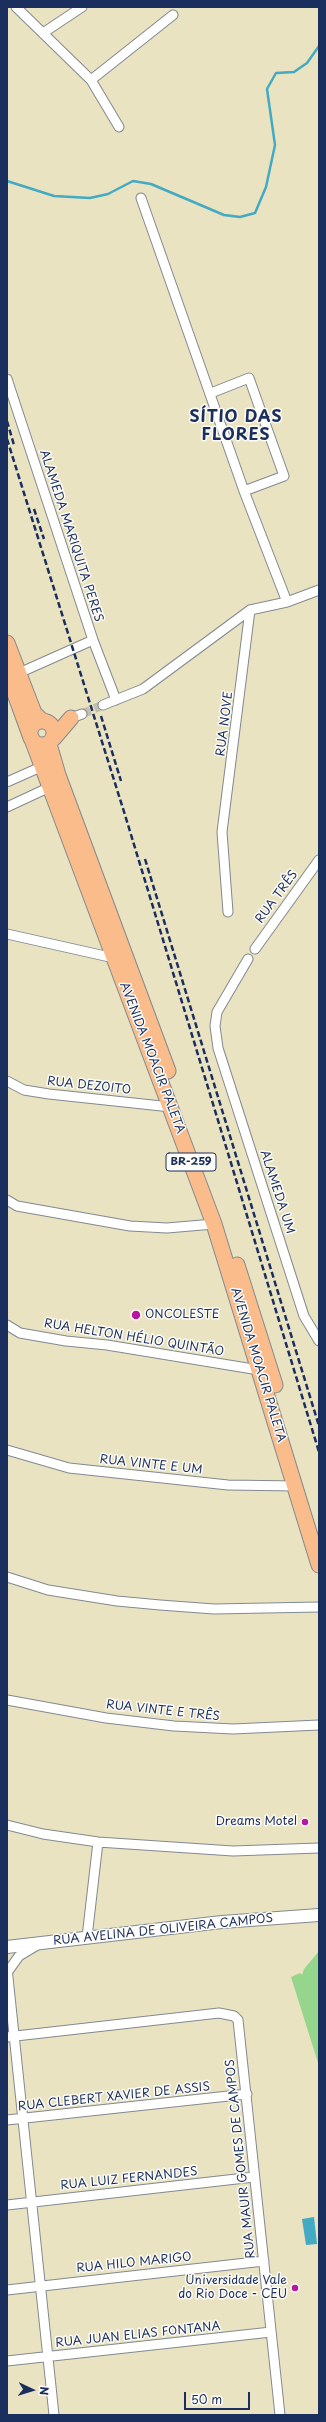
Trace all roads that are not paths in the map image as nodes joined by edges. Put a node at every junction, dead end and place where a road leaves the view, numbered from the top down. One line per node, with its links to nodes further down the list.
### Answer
1 (16, 7): 4 (street)
2 (82, 7): 4 (street)
3 (173, 15): 5 (street)
4 (43, 33): 5 (street)
5 (91, 80): 6 (street)
6 (119, 127)
7 (141, 198): 9 (street)
8 (7, 379): 14 (street, ALAMEDA MARIQUITA PERES)
9 (211, 393): 10 (street); 10 (street)
10 (244, 491): 12 (street)
11 (319, 590): 12 (street)
12 (287, 602): 13 (street)
13 (250, 610): 17 (street); 27 (street, RUA NOVE)
14 (93, 640): 16 (street); 17 (street, ALAMEDA MARIQUITA PERES)
15 (7, 643): 16 (main road, AVENIDA MOACIR PALETA / BR-259)
16 (10, 673): 19 (main road, AVENIDA MOACIR PALETA / BR-259); 20 (main road, AVENIDA MOACIR PALETA / BR-259)
17 (116, 700): 18 (street)
18 (103, 705)
19 (44, 721): 20 (main road); 21 (main road); 21 (main road)
20 (31, 737): 21 (main road); 22 (main road, AVENIDA MOACIR PALETA / BR-259)
21 (51, 741): 41 (main road, AVENIDA MOACIR PALETA / BR-259)
22 (43, 766): 23 (street); 24 (main road, AVENIDA MOACIR PALETA / BR-259)
23 (7, 782)
24 (50, 787): 25 (street); 30 (main road, AVENIDA MOACIR PALETA / BR-259)
25 (7, 807)
26 (319, 860): 29 (street, RUA TRÊS)
27 (228, 912)
28 (7, 934): 30 (street)
29 (255, 949)
30 (114, 958): 33 (main road, AVENIDA MOACIR PALETA / BR-259)
31 (248, 958): 37 (street, ALAMEDA UM)
32 (7, 1081): 33 (street, RUA DEZOITO)
33 (171, 1107): 35 (main road, AVENIDA MOACIR PALETA / BR-259)
34 (7, 1200): 35 (street)
35 (214, 1224): 38 (main road, AVENIDA MOACIR PALETA / BR-259)
36 (7, 1325): 38 (street, RUA HELTON HÉLIO QUINTÃO)
37 (319, 1341)
38 (259, 1370): 40 (main road, AVENIDA MOACIR PALETA / BR-259)
39 (7, 1450): 40 (street, RUA VINTE E UM)
40 (296, 1486): 42 (main road, AVENIDA MOACIR PALETA / BR-259)
41 (319, 1530)
42 (319, 1565)
43 (7, 1577): 44 (street)
44 (319, 1607)
45 (7, 1700): 46 (street, RUA VINTE E TRÊS)
46 (319, 1725)
47 (7, 1825): 48 (street)
48 (98, 1842): 49 (street); 51 (street)
49 (319, 1848)
50 (319, 1915): 51 (street, RUA AVELINA DE OLIVEIRA CAMPOS)
51 (87, 1937): 52 (street, RUA AVELINA DE OLIVEIRA CAMPOS)
52 (40, 1944): 53 (street, RUA AVELINA DE OLIVEIRA CAMPOS); 54 (street)
53 (7, 1947)
54 (8, 1969): 55 (street)
55 (11, 2036): 56 (street, RUA MAUIR GOMES DE CAMPOS); 57 (street)
56 (246, 2094): 57 (street, RUA CLEBERT XAVIER DE ASSIS); 59 (street, RUA MAUIR GOMES DE CAMPOS)
57 (23, 2118): 58 (street, RUA CLEBERT XAVIER DE ASSIS); 60 (street)
58 (7, 2120)
59 (254, 2177): 60 (street, RUA LUIZ FERNANDES); 62 (street, RUA MAUIR GOMES DE CAMPOS)
60 (33, 2202): 61 (street, RUA LUIZ FERNANDES); 63 (street)
61 (7, 2205)
62 (264, 2261): 63 (street, RUA HILO MARIGO); 65 (street, RUA MAUIR GOMES DE CAMPOS)
63 (41, 2286): 64 (street, RUA HILO MARIGO); 66 (street)
64 (7, 2290)
65 (272, 2332): 66 (street, RUA JUAN ELIAS FONTANA); 69 (street, RUA MAUIR GOMES DE CAMPOS)
66 (48, 2357): 67 (street, RUA JUAN ELIAS FONTANA); 68 (street)
67 (7, 2361)
68 (54, 2415)
69 (280, 2415)

